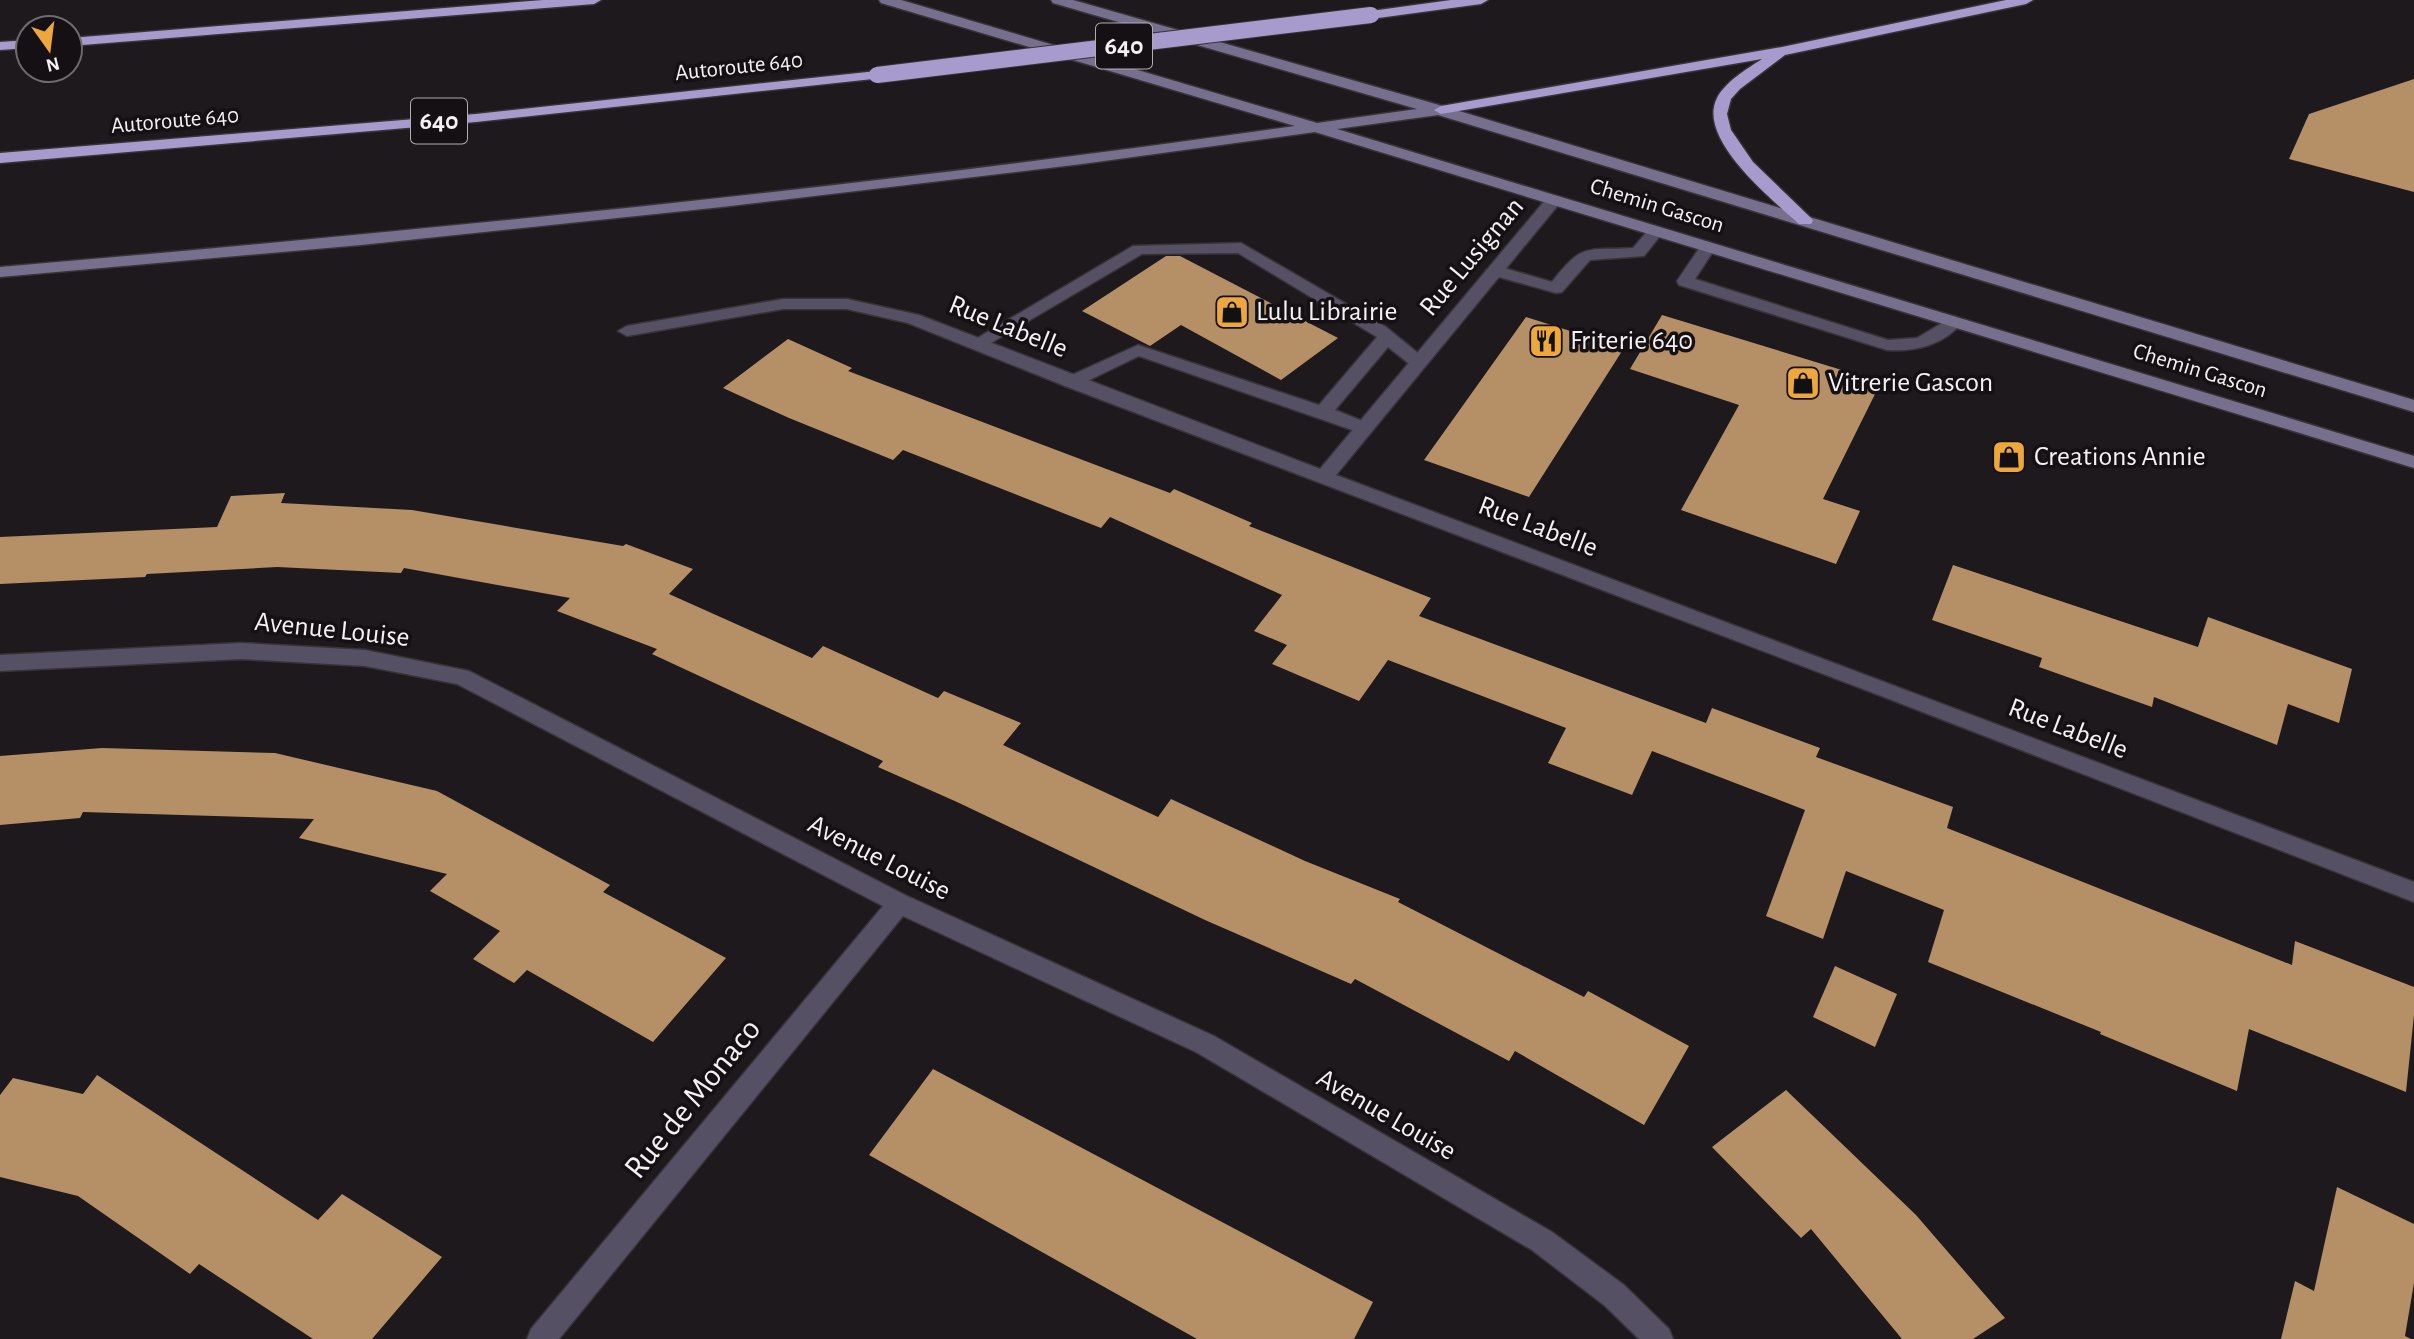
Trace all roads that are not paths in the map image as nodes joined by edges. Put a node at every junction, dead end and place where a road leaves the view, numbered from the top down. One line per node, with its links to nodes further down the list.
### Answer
1 (594, 0): 6 (highway)
2 (886, 0): 9 (main road, Chemin Gascon)
3 (1058, 0): 8 (main road, Chemin Gascon)
4 (1481, 0): 10 (highway, Autoroute 640 / 640, bridge)
5 (2026, 0): 7 (highway)
6 (84, 41)
7 (1782, 51): 8 (highway); 12 (highway)
8 (1441, 110): 9 (main road); 12 (main road, Chemin Gascon)
9 (1317, 128): 11 (main road, Chemin Gascon); 16 (main road)
10 (0, 158)
11 (1553, 201): 13 (main road, Chemin Gascon); 15 (street, Rue Lusignan)
12 (1805, 221): 23 (main road, Chemin Gascon)
13 (1656, 231): 14 (main road, Chemin Gascon); 15 (street)
14 (1708, 247): 17 (main road, Chemin Gascon); 17 (street)
15 (1494, 270): 21 (street, Rue Lusignan)
16 (0, 272)
17 (1954, 321): 26 (main road, Chemin Gascon)
18 (627, 331): 20 (street, Rue Labelle)
19 (1387, 337): 20 (street); 21 (street); 24 (street)
20 (978, 343): 22 (street, Rue Labelle)
21 (1418, 362): 25 (street, Rue Lusignan)
22 (1071, 382): 24 (street); 27 (street, Rue Labelle)
23 (2414, 406)
24 (1323, 412): 25 (street)
25 (1364, 428): 27 (street, Rue Lusignan)
26 (2414, 463)
27 (1324, 477): 29 (street, Rue Labelle)
28 (0, 663): 30 (street, Avenue Louise)
29 (2414, 892)
30 (899, 903): 31 (street, Rue de Monaco); 32 (street, Avenue Louise)
31 (541, 1339)
32 (1659, 1339)

